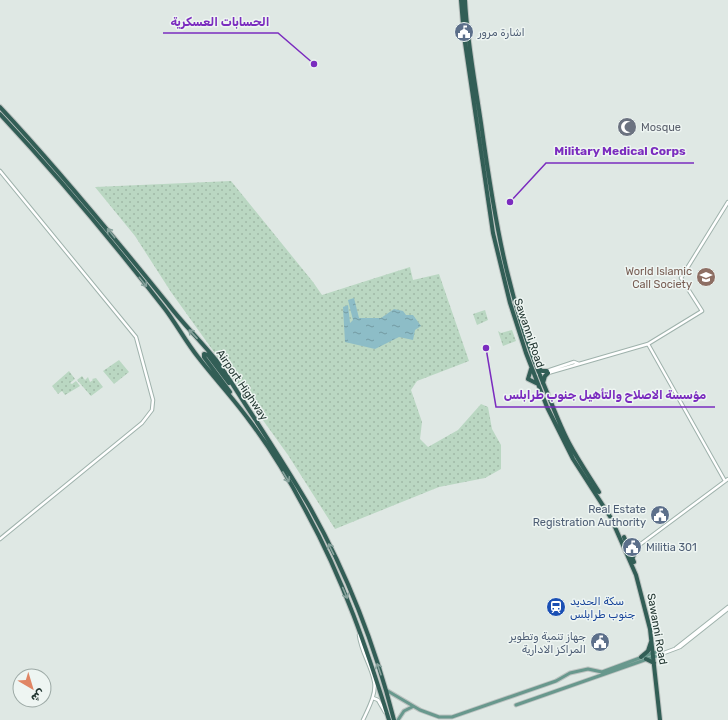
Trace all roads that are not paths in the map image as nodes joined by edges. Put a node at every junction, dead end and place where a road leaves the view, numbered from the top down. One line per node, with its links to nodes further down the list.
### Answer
1 (461, 0): 3 (highway, Sawanni Road)
2 (465, 0): 3 (highway, Sawanni Road)
3 (466, 33): 9 (highway, Sawanni Road)
4 (0, 107): 14 (highway, Airport Highway, one-way to 4)
5 (0, 114): 15 (highway, Airport Highway, one-way to 15)
6 (0, 171): 17 (street)
7 (728, 202): 8 (street)
8 (648, 344): 10 (street); 16 (street)
9 (533, 366): 10 (highway); 11 (highway, Sawanni Road); 12 (highway)
10 (548, 372): 11 (street); 13 (highway)
11 (537, 376): 12 (highway, Sawanni Road); 13 (highway, Sawanni Road)
12 (538, 386): 20 (highway, Sawanni Road)
13 (544, 386): 18 (highway, Sawanni Road)
14 (253, 417): 15 (highway); 31 (highway, Airport Highway, one-way to 14)
15 (254, 427): 24 (highway, Airport Highway, one-way to 24)
16 (727, 480): 19 (street)
17 (0, 539)
18 (627, 544): 19 (highway); 20 (highway, Sawanni Road)
19 (638, 547): 20 (street); 21 (highway)
20 (629, 552): 21 (highway, Sawanni Road); 22 (highway, Sawanni Road)
21 (634, 560): 22 (highway, Sawanni Road)
22 (646, 604): 25 (highway, Sawanni Road); 26 (highway, Sawanni Road)
23 (728, 608): 26 (street)
24 (360, 630): 32 (street); 35 (highway, Airport Highway)
25 (651, 637): 26 (highway, Sawanni Road); 27 (highway)
26 (655, 654): 27 (main road); 28 (main road); 29 (highway, Sawanni Road); 39 (highway, Sawanni Road)
27 (641, 657): 30 (main road)
28 (646, 659): 29 (highway); 30 (main road)
29 (654, 663): 39 (highway, Sawanni Road)
30 (616, 668): 33 (main road); 34 (main road)
31 (386, 690): 34 (main road); 37 (highway, Airport Highway)
32 (372, 698): 35 (street); 36 (street)
33 (516, 705)
34 (412, 707): 38 (main road)
35 (389, 718)
36 (363, 720)
37 (394, 720)
38 (398, 720)
39 (662, 720)

